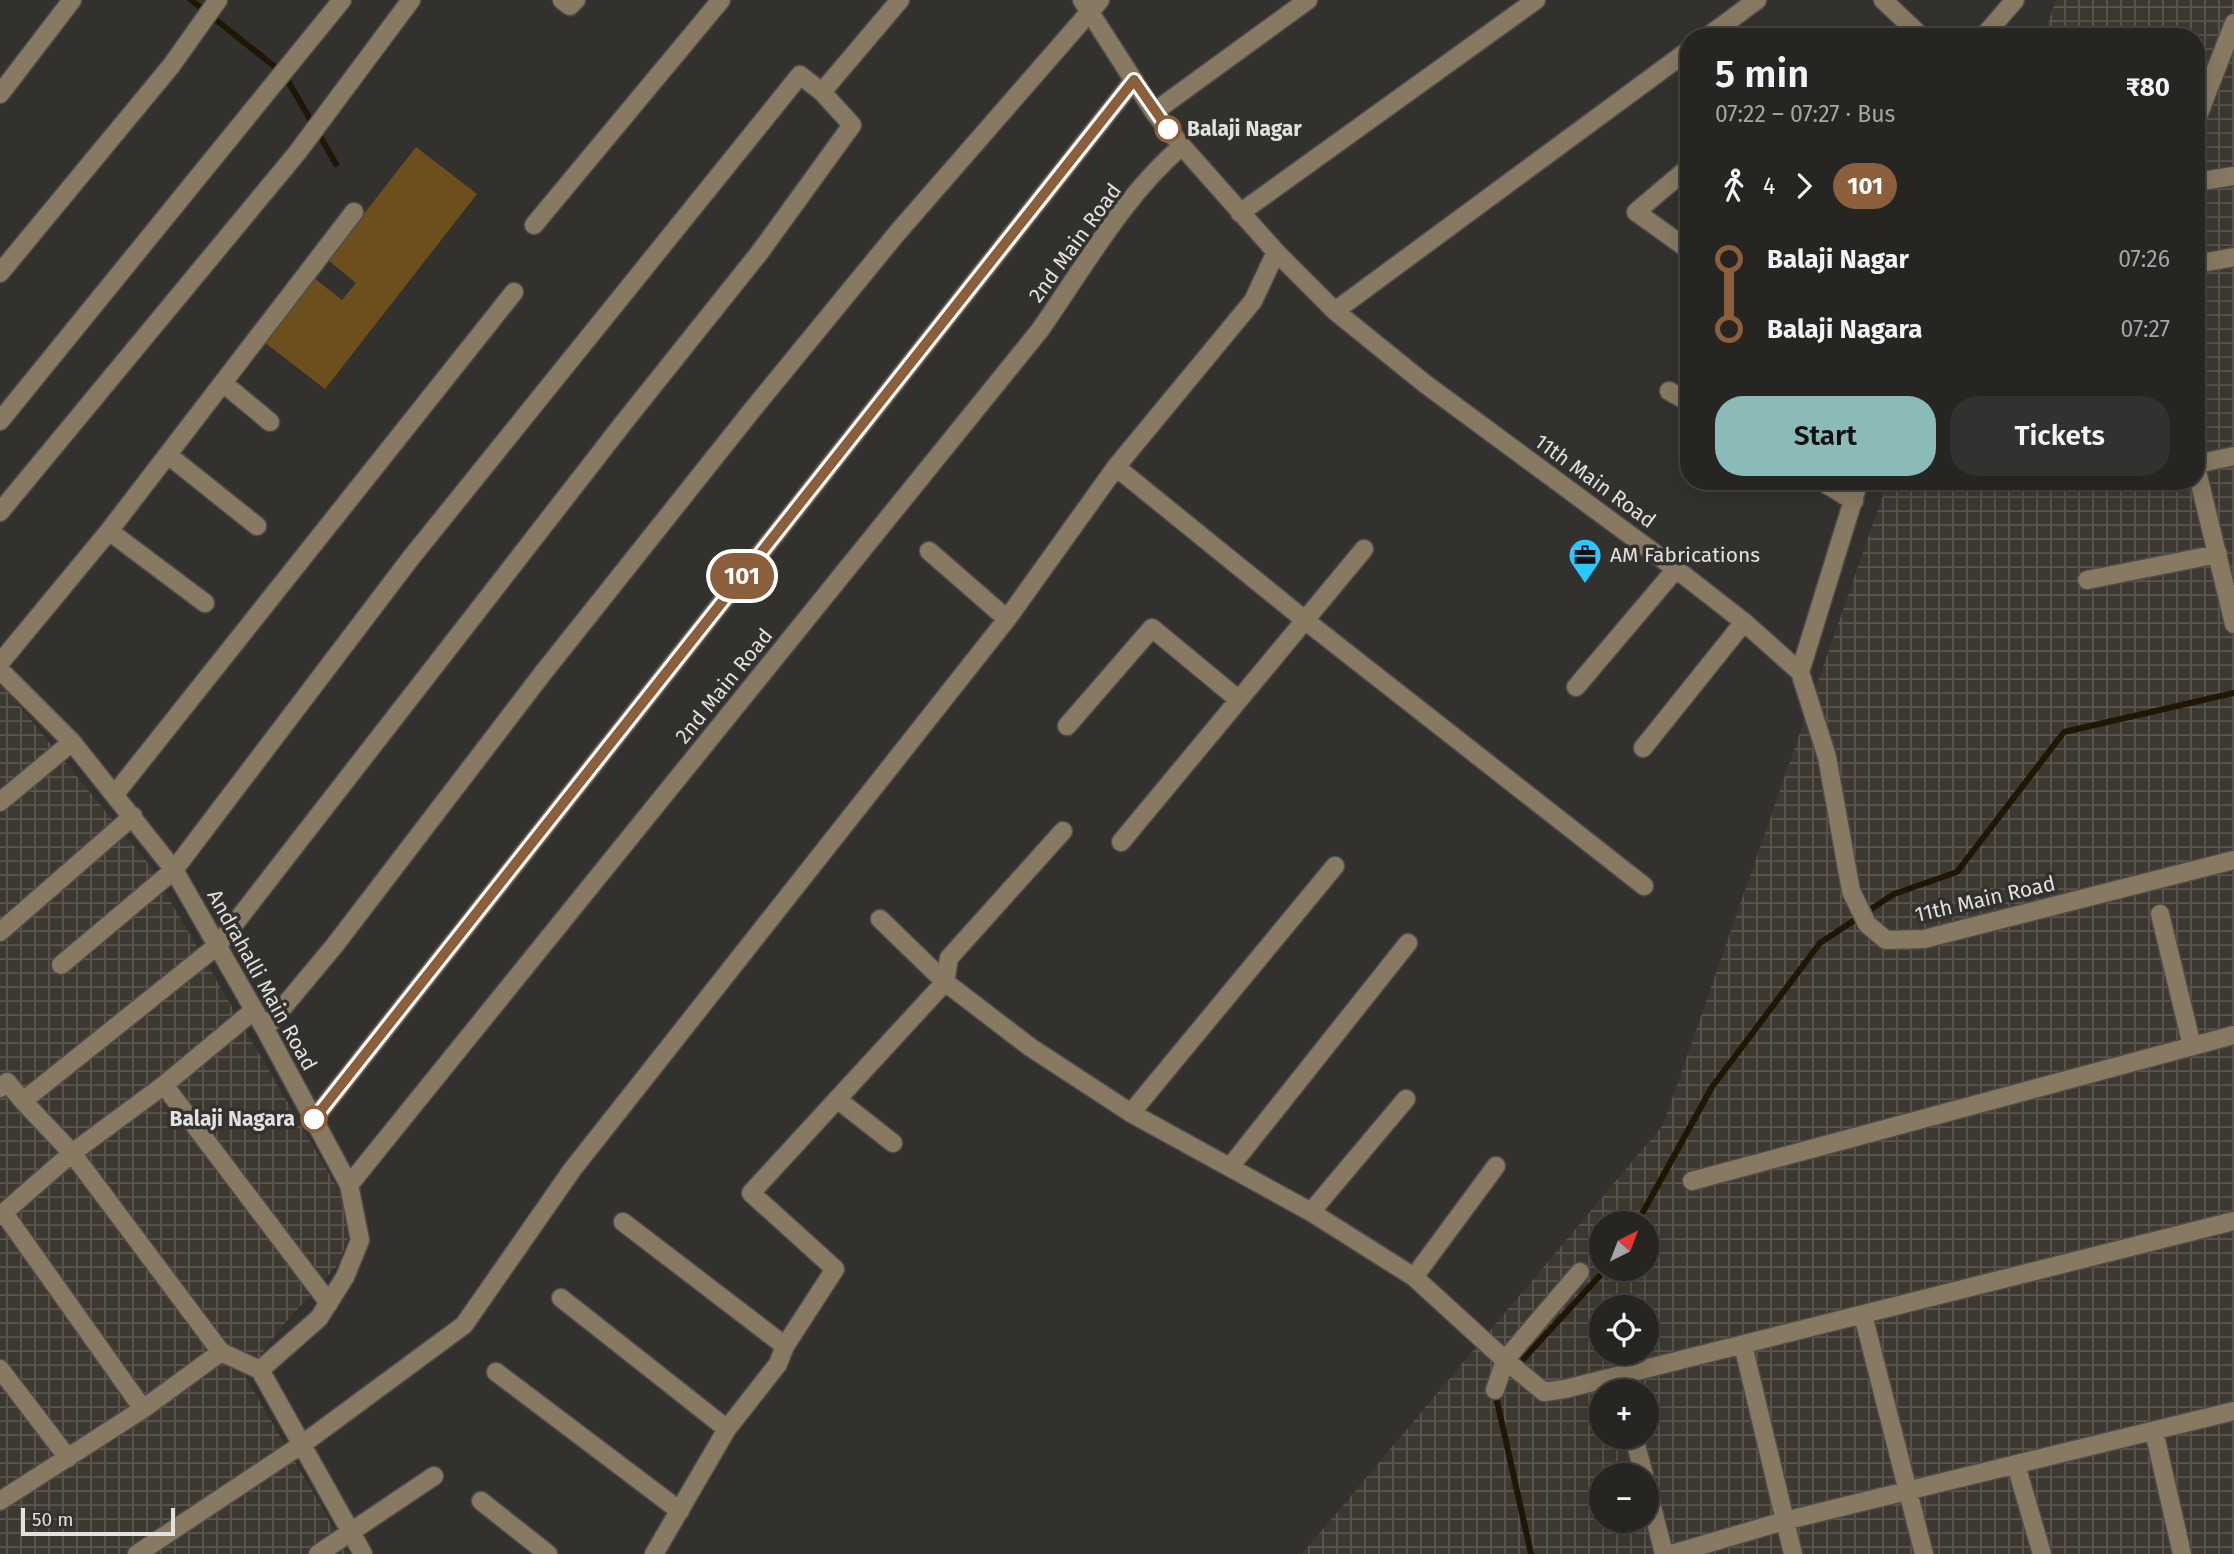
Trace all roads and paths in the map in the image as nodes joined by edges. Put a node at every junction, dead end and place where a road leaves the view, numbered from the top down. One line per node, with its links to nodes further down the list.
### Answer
1 (72, 0): 22 (street)
2 (218, 0): 36 (street)
3 (342, 0): 42 (street)
4 (411, 0): 52 (street)
5 (562, 0): 6 (street)
6 (576, 0)
7 (721, 0): 31 (street)
8 (900, 0): 21 (street)
9 (1308, 0): 24 (street)
10 (1536, 0): 30 (street)
11 (1756, 0): 16 (street)
12 (1883, 0): 17 (street)
13 (2015, 0): 18 (street)
14 (1091, 4): 20 (street, 11th Main Road); 90 (street)
15 (2234, 23): 23 (street)
16 (1719, 28)
17 (1913, 28)
18 (1991, 28)
19 (1680, 57): 38 (street)
20 (1134, 80): 24 (street, 11th Main Road); 99 (street)
21 (821, 92): 80 (street); 86 (street)
22 (0, 94)
23 (2205, 98)
24 (1154, 112): 25 (street, 11th Main Road)
25 (1182, 146): 30 (street, 11th Main Road); 105 (street, 2nd Main Road)
26 (1680, 175): 32 (street)
27 (2234, 176): 28 (street)
28 (2205, 181)
29 (354, 212): 39 (street)
30 (1240, 213): 33 (street, 11th Main Road)
31 (534, 225)
32 (1680, 244)
33 (1276, 252): 38 (street, 11th Main Road); 47 (street)
34 (2234, 257): 35 (street)
35 (2205, 262)
36 (0, 273)
37 (514, 292): 73 (street)
38 (1335, 310): 58 (street, 11th Main Road)
39 (223, 383): 43 (street); 44 (street)
40 (1669, 391): 41 (street)
41 (1680, 397)
42 (0, 421)
43 (270, 422)
44 (168, 455): 53 (street); 54 (street)
45 (2234, 456): 46 (street)
46 (2205, 464)
47 (1116, 467): 61 (street); 62 (street)
48 (1836, 490): 51 (street)
49 (1857, 490): 51 (street)
50 (2202, 490): 57 (street)
51 (1854, 501): 67 (street)
52 (0, 512)
53 (257, 526)
54 (109, 531): 60 (street); 65 (street)
55 (1364, 549): 62 (street)
56 (929, 551): 61 (street)
57 (2218, 554): 59 (street); 64 (street)
58 (1676, 569): 63 (street, 11th Main Road); 68 (street)
59 (2087, 580)
60 (205, 603)
61 (1007, 619): 129 (street)
62 (1306, 621): 69 (street); 81 (street)
63 (1744, 622): 67 (street, 11th Main Road); 72 (street)
64 (2234, 624)
65 (0, 663)
66 (0, 670): 71 (street, Andrahalli Main Road)
67 (1800, 672): 78 (street, 11th Main Road)
68 (1576, 687)
69 (1239, 700): 70 (street); 77 (street)
70 (1067, 726)
71 (72, 742): 73 (street, Andrahalli Main Road); 74 (street)
72 (1643, 748)
73 (115, 794): 75 (street, Andrahalli Main Road)
74 (0, 802)
75 (133, 816): 80 (street, Andrahalli Main Road); 84 (street)
76 (1063, 831): 88 (street)
77 (1121, 842)
78 (2234, 860)
79 (1335, 866): 98 (street)
80 (174, 870): 86 (street, Andrahalli Main Road); 87 (street)
81 (1644, 886)
82 (2160, 914): 92 (street)
83 (880, 919): 88 (street)
84 (0, 932)
85 (1408, 943): 103 (street)
86 (218, 945): 89 (street, Andrahalli Main Road); 97 (street)
87 (61, 965)
88 (945, 982): 95 (street); 98 (street)
89 (253, 1011): 90 (street, Andrahalli Main Road); 93 (street)
90 (265, 1029): 99 (street, Andrahalli Main Road)
91 (2234, 1035): 92 (street)
92 (2192, 1046): 104 (street)
93 (164, 1086): 101 (street); 113 (street)
94 (0, 1088): 97 (street)
95 (837, 1099): 100 (street); 116 (street)
96 (1406, 1099): 106 (street)
97 (23, 1101): 101 (street)
98 (1131, 1113): 103 (street)
99 (314, 1119): 105 (street, Andrahalli Main Road)
100 (893, 1143)
101 (72, 1153): 107 (street); 117 (street)
102 (1496, 1166): 111 (street)
103 (1230, 1167): 106 (street)
104 (1692, 1181)
105 (349, 1185): 113 (street, Andrahalli Main Road)
106 (1311, 1212): 111 (street)
107 (2, 1215): 125 (street)
108 (2234, 1221): 114 (street)
109 (623, 1222): 116 (street)
110 (1580, 1272): 118 (street)
111 (1414, 1277): 118 (street)
112 (561, 1298): 127 (street)
113 (329, 1303): 120 (street, Andrahalli Main Road)
114 (1863, 1315): 115 (street); 133 (street)
115 (1744, 1345): 122 (street); 137 (street)
116 (785, 1346): 127 (street)
117 (221, 1352): 120 (street); 125 (street)
118 (1505, 1360): 123 (street); 124 (street)
119 (0, 1369): 130 (street)
120 (260, 1370): 129 (street)
121 (496, 1372): 136 (street)
122 (1636, 1379)
123 (1589, 1387)
124 (1495, 1391)
125 (144, 1409): 130 (street)
126 (2234, 1411): 128 (street)
127 (727, 1429): 136 (street)
128 (2154, 1431): 131 (street); 150 (street)
129 (304, 1443): 138 (street); 140 (street)
130 (68, 1458): 134 (street)
131 (2016, 1465): 133 (street); 149 (street)
132 (434, 1476): 138 (street)
133 (1909, 1491): 137 (street); 148 (street)
134 (0, 1501)
135 (481, 1501): 143 (street)
136 (680, 1511): 144 (street)
137 (1784, 1521): 146 (street); 147 (street)
138 (351, 1532): 141 (street); 142 (street)
139 (1659, 1533): 145 (street)
140 (137, 1554)
141 (318, 1554)
142 (363, 1554)
143 (548, 1554)
144 (654, 1554)
145 (1664, 1554)
146 (1672, 1554)
147 (1793, 1554)
148 (1924, 1554)
149 (2042, 1554)
150 (2182, 1554)

